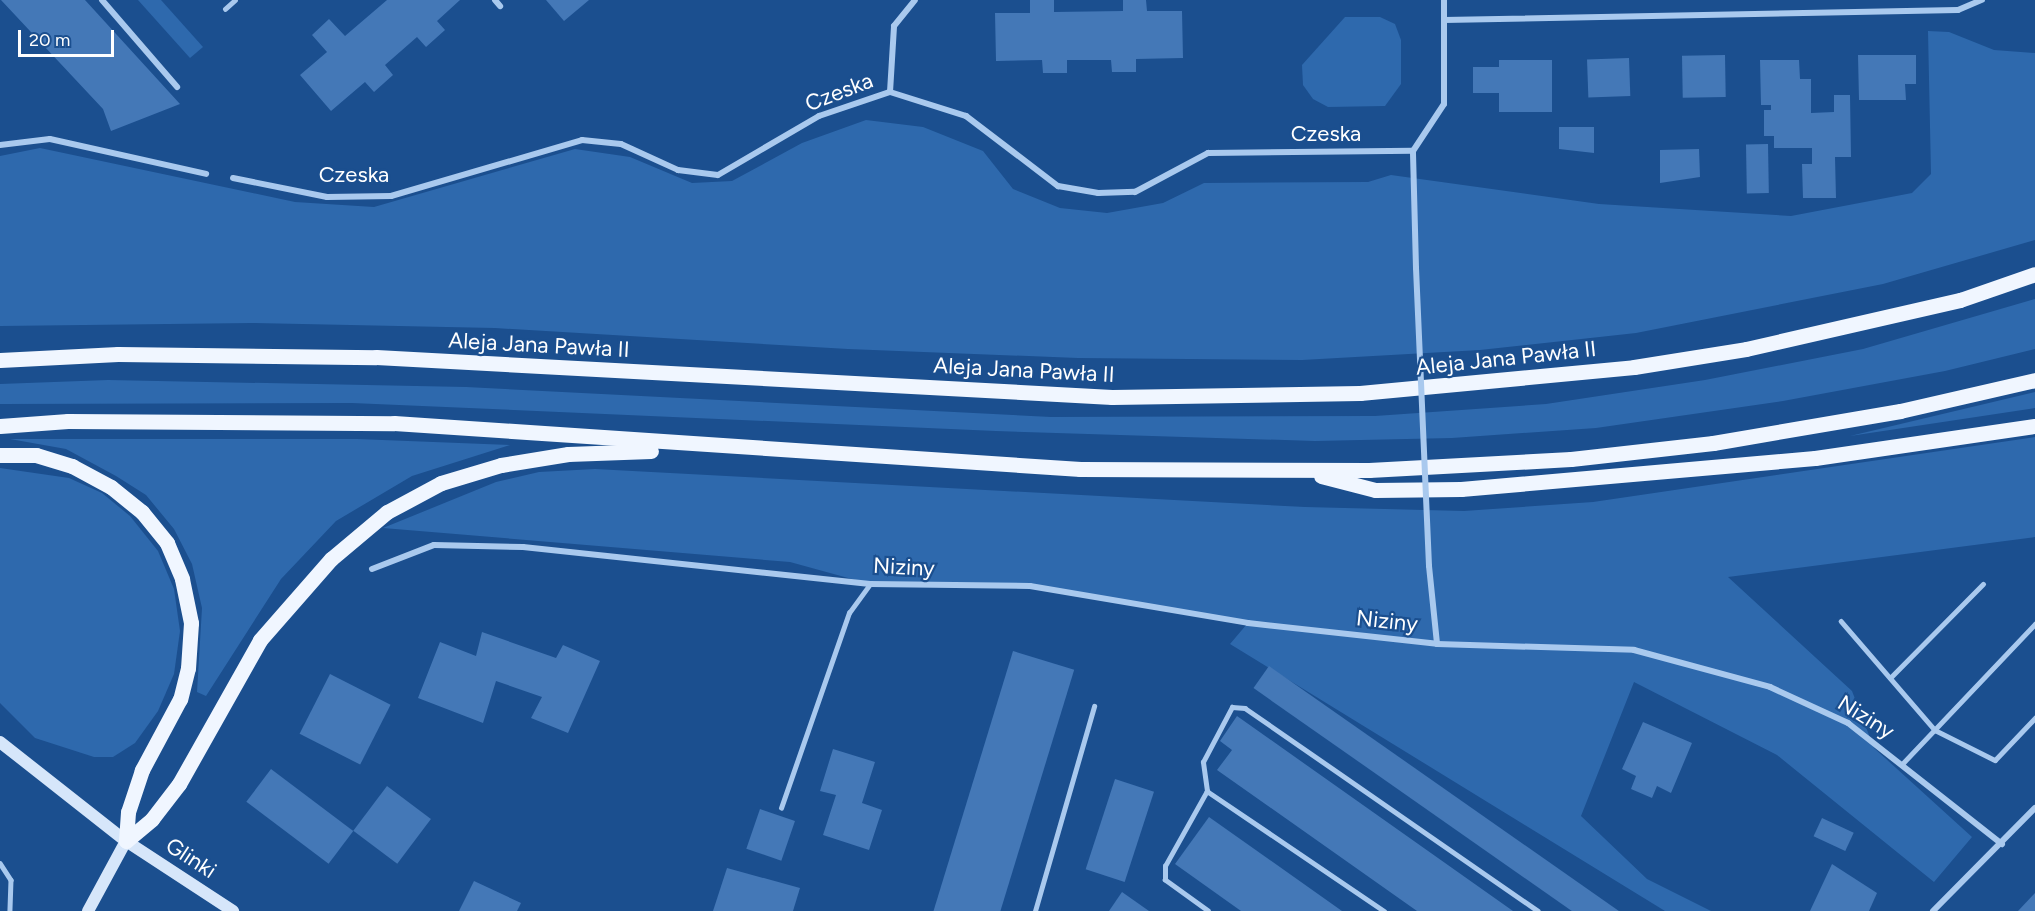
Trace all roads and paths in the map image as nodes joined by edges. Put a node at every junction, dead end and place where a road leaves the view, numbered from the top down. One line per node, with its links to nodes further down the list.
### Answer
1 (102, 0): 10 (street)
2 (235, 0): 8 (lane)
3 (495, 0): 7 (street)
4 (915, 0): 11 (street)
5 (1444, 0): 9 (street)
6 (1982, 0): 9 (street)
7 (500, 6)
8 (225, 9)
9 (1444, 20): 13 (street)
10 (177, 87)
11 (890, 92): 13 (street, Czeska); 15 (street, Czeska)
12 (0, 145): 14 (street)
13 (1413, 151): 29 (street, Niziny, bridge)
14 (206, 174)
15 (233, 178)
16 (2035, 274): 17 (main road, Aleja Jana Pawła II)
17 (0, 360)
18 (2035, 380): 23 (main road)
19 (0, 426): 21 (main road)
20 (2035, 426): 23 (main road)
21 (721, 448): 23 (main road); 39 (main road)
22 (0, 455): 39 (main road)
23 (1298, 470)
24 (372, 569): 25 (street, Niziny)
25 (870, 584): 29 (street, Niziny); 37 (lane)
26 (1983, 584): 30 (lane)
27 (1841, 621): 30 (lane)
28 (2035, 624): 33 (lane)
29 (1437, 644): 35 (street, Niziny)
30 (1890, 678): 33 (lane)
31 (1094, 706): 45 (lane)
32 (2035, 718): 33 (lane)
33 (1935, 730): 35 (lane)
34 (0, 742): 39 (street, Glinki)
35 (1903, 763): 40 (street, Niziny)
36 (1207, 791): 46 (lane); 47 (lane); 48 (lane)
37 (781, 808)
38 (2035, 808): 40 (street)
39 (126, 841): 43 (street); 44 (street, Glinki)
40 (2002, 844): 49 (street)
41 (0, 863): 42 (lane)
42 (10, 911)
43 (88, 911)
44 (233, 911)
45 (1035, 911)
46 (1208, 911)
47 (1384, 911)
48 (1538, 911)
49 (1933, 911)

